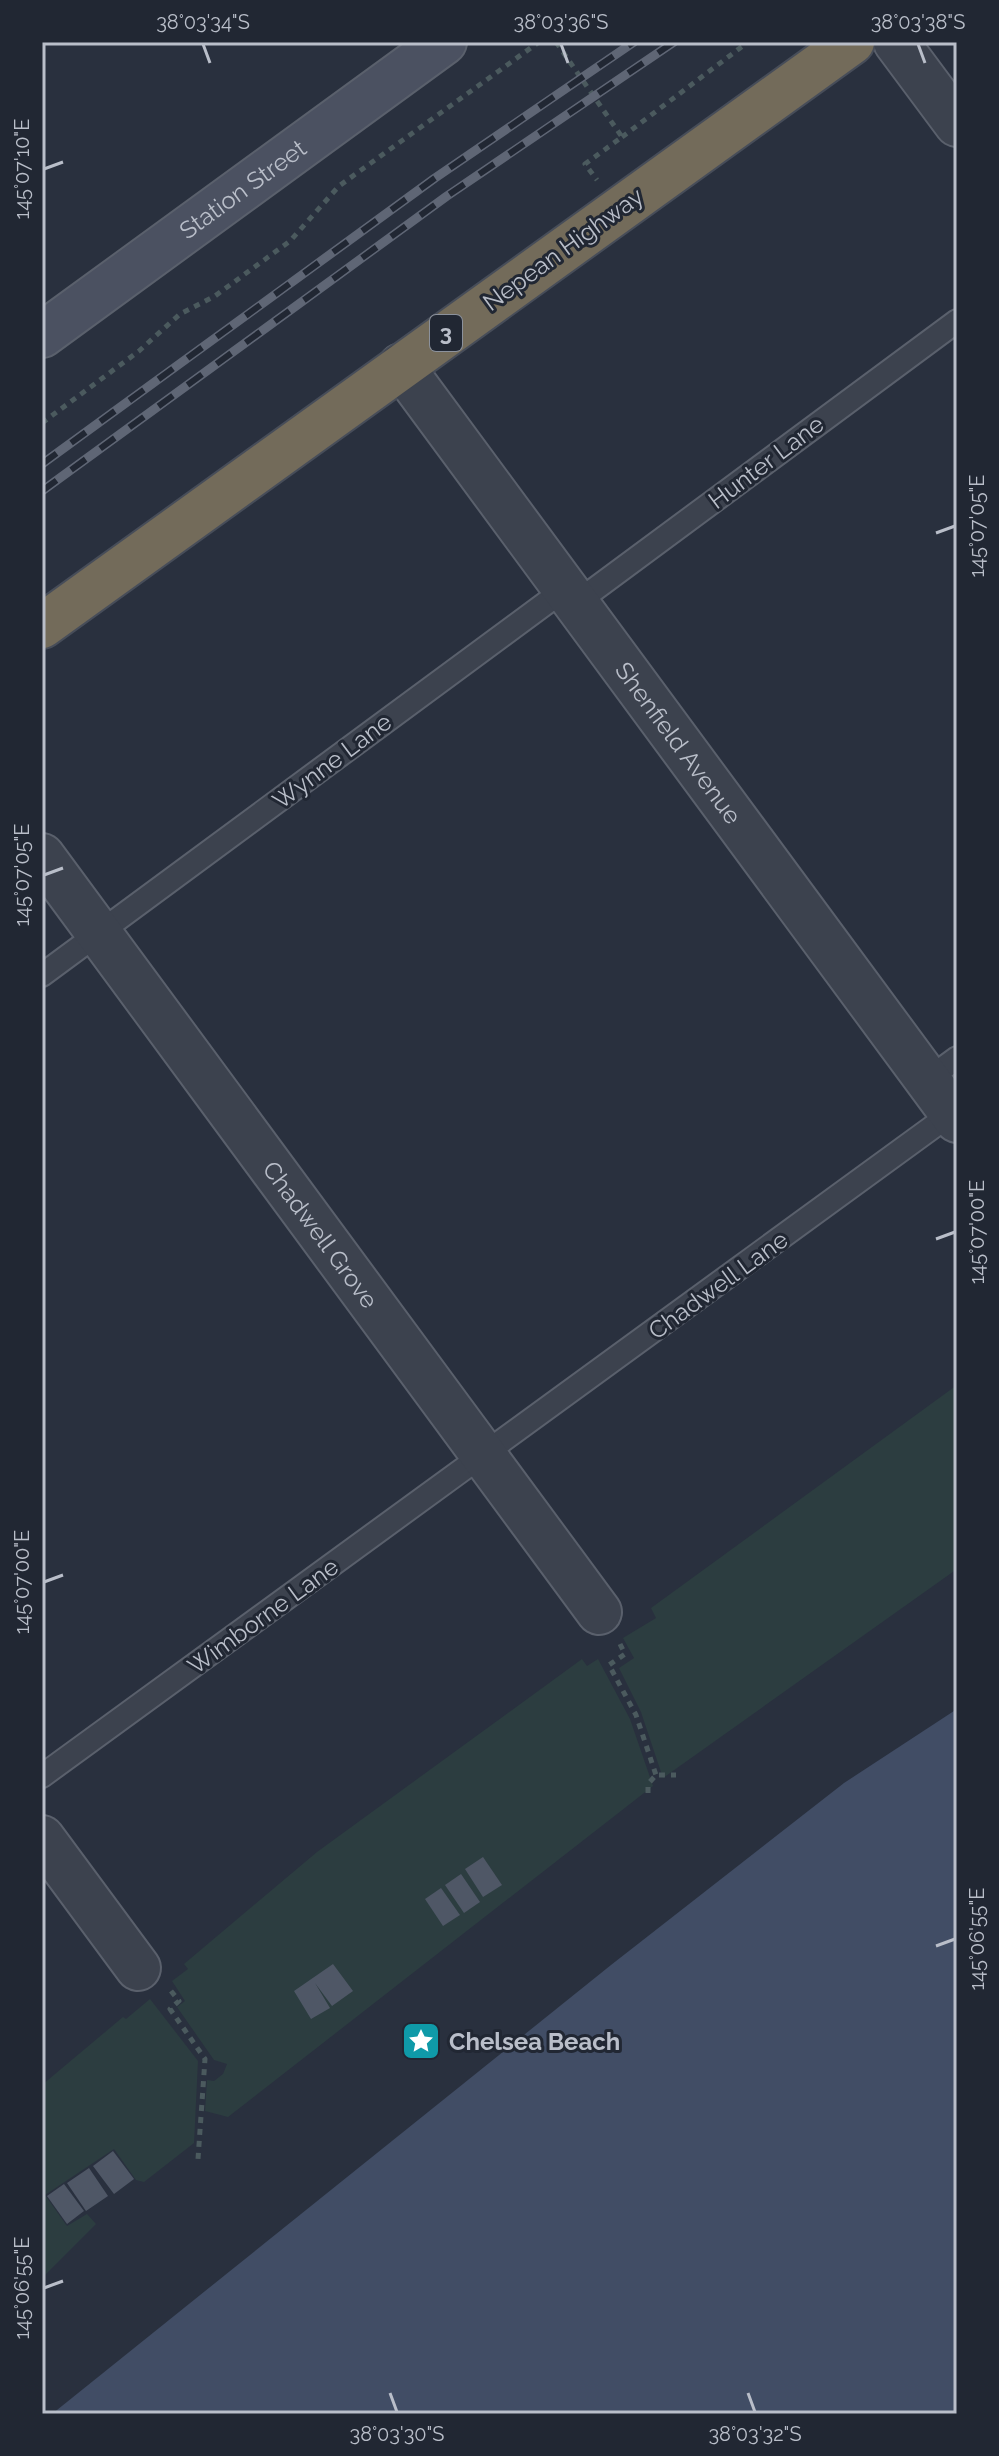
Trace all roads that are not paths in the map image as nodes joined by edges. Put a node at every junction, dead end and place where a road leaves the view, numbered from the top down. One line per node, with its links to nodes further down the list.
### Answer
1 (444, 42): 6 (street, Station Street)
2 (852, 42): 7 (highway, Nepean Highway / 3)
3 (896, 42): 4 (street)
4 (957, 124)
5 (957, 321): 8 (lane, Hunter Lane)
6 (42, 335)
7 (401, 366): 8 (street, Shenfield Avenue); 9 (highway, Nepean Highway / 3)
8 (570, 596): 11 (lane, Wynne Lane); 13 (street, Shenfield Avenue)
9 (42, 626)
10 (42, 856): 11 (street, Chadwell Grove)
11 (99, 935): 12 (lane, Wynne Lane); 14 (street, Chadwell Grove)
12 (42, 975)
13 (948, 1093): 14 (lane, Chadwell Lane)
14 (484, 1456): 15 (street, Chadwell Grove); 16 (lane, Wimborne Lane)
15 (608, 1625)
16 (42, 1776)
17 (42, 1838): 18 (street)
18 (150, 1974)

